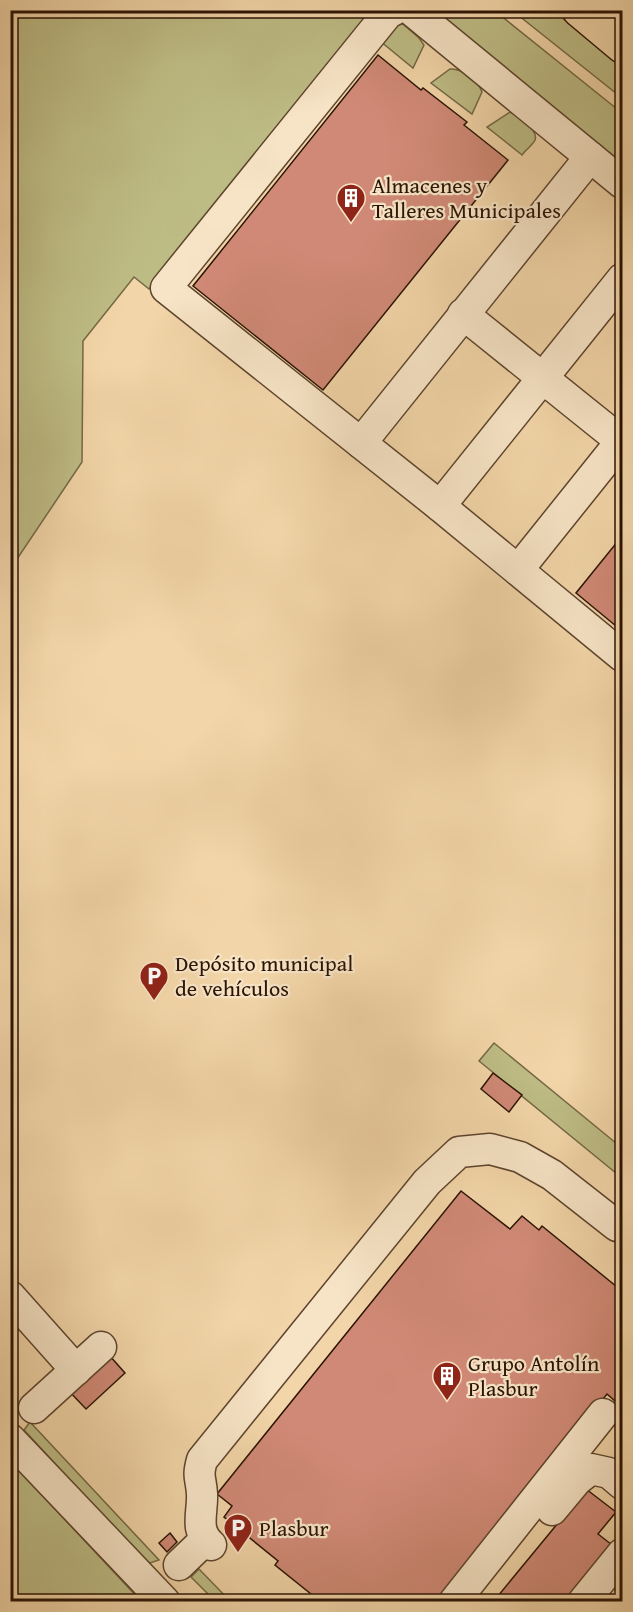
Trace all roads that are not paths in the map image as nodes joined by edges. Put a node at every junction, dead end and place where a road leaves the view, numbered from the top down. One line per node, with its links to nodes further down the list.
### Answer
1 (394, 10): 11 (street)
2 (411, 10): 5 (street)
3 (579, 10): 4 (main road)
4 (622, 46)
5 (590, 157): 6 (street); 8 (street)
6 (622, 183)
7 (622, 279): 9 (street)
8 (463, 314): 9 (street); 11 (street)
9 (542, 379): 10 (street); 12 (street)
10 (622, 441): 13 (street)
11 (361, 443): 12 (street)
12 (440, 506): 13 (street)
13 (518, 570): 14 (street)
14 (622, 656)
15 (617, 1226): 24 (street)
16 (10, 1296): 18 (street)
17 (101, 1347): 18 (street)
18 (76, 1370): 19 (street)
19 (34, 1408)
20 (603, 1414): 27 (street)
21 (10, 1439): 26 (street)
22 (622, 1484): 28 (street)
23 (622, 1554): 25 (street)
24 (179, 1565)
25 (598, 1600)
26 (165, 1602)
27 (454, 1602)
28 (478, 1602)

